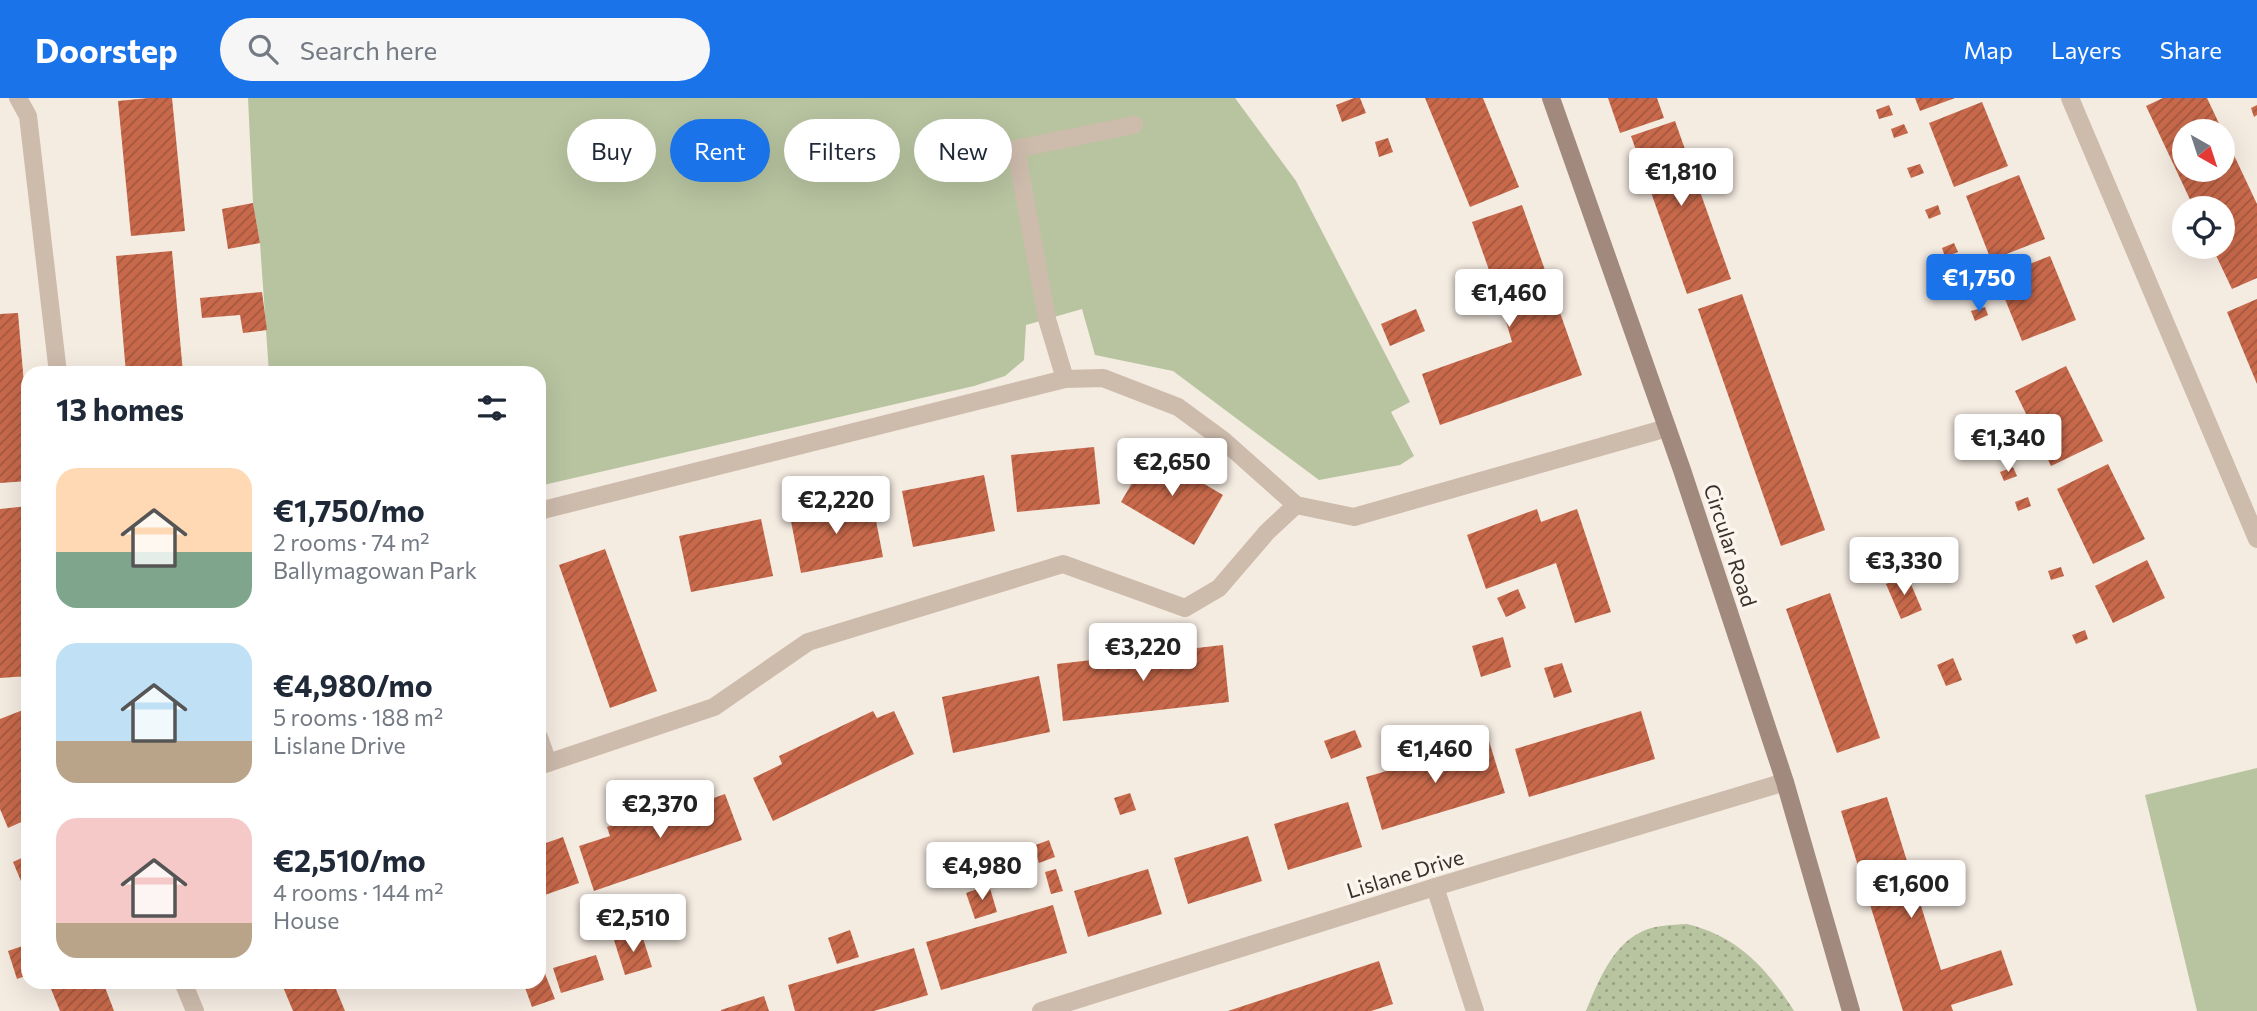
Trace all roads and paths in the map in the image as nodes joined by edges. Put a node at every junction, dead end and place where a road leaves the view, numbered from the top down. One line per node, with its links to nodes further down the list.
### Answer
1 (18, 98): 5 (street)
2 (1551, 98): 7 (street, Circular Road)
3 (2070, 98): 10 (street)
4 (1134, 125): 6 (street)
5 (57, 366)
6 (1065, 379): 8 (street); 9 (street)
7 (1667, 428): 8 (street); 12 (street, Circular Road)
8 (1296, 505): 11 (street)
9 (546, 509)
10 (2257, 540)
11 (546, 763)
12 (1785, 782): 13 (street, Lislane Drive); 18 (street, Circular Road)
13 (1435, 887): 16 (street, Lislane Drive); 17 (street)
14 (186, 989): 15 (street)
15 (195, 1011)
16 (1041, 1011)
17 (1475, 1011)
18 (1852, 1011)

